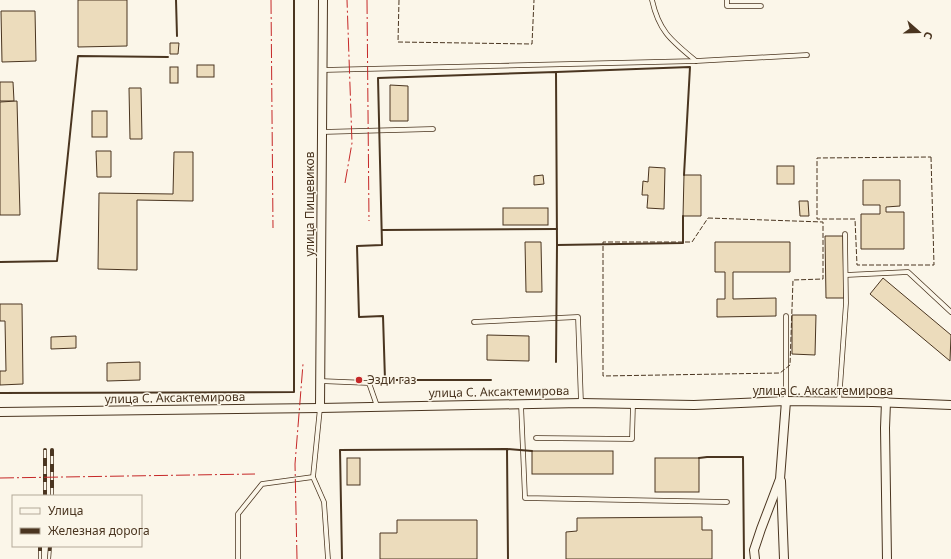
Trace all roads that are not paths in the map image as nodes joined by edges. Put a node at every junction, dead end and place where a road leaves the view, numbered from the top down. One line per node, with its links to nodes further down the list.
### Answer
1 (323, 0): 7 (street, улица Пищевиков)
2 (652, 0): 6 (lane)
3 (727, 0): 4 (lane)
4 (761, 6)
5 (806, 55): 6 (lane)
6 (696, 61): 7 (lane)
7 (323, 70): 9 (street, улица Пищевиков)
8 (433, 129): 9 (lane)
9 (322, 132): 15 (street, улица Пищевиков)
10 (845, 234): 11 (lane)
11 (846, 275): 12 (lane); 17 (lane)
12 (951, 312)
13 (786, 316): 16 (lane)
14 (474, 322): 19 (lane)
15 (320, 381): 23 (lane); 24 (street, улица Пищевиков)
16 (786, 401): 17 (street, улица С. Аксактемирова); 21 (street, улица С. Аксактемирова); 28 (street)
17 (839, 401): 18 (street, улица С. Аксактемирова)
18 (886, 402): 22 (street, улица С. Аксактемирова); 34 (street)
19 (581, 403): 20 (street, улица С. Аксактемирова); 21 (street, улица С. Аксактемирова)
20 (521, 404): 23 (street, улица С. Аксактемирова); 29 (lane)
21 (633, 404): 26 (lane)
22 (951, 405)
23 (377, 407): 24 (street, улица С. Аксактемирова)
24 (320, 408): 25 (street, улица С. Аксактемирова); 27 (lane)
25 (0, 412)
26 (536, 438)
27 (313, 477): 30 (lane); 31 (lane)
28 (780, 478): 32 (street); 33 (street)
29 (727, 502)
30 (238, 559)
31 (328, 559)
32 (754, 559)
33 (784, 559)
34 (887, 559)

